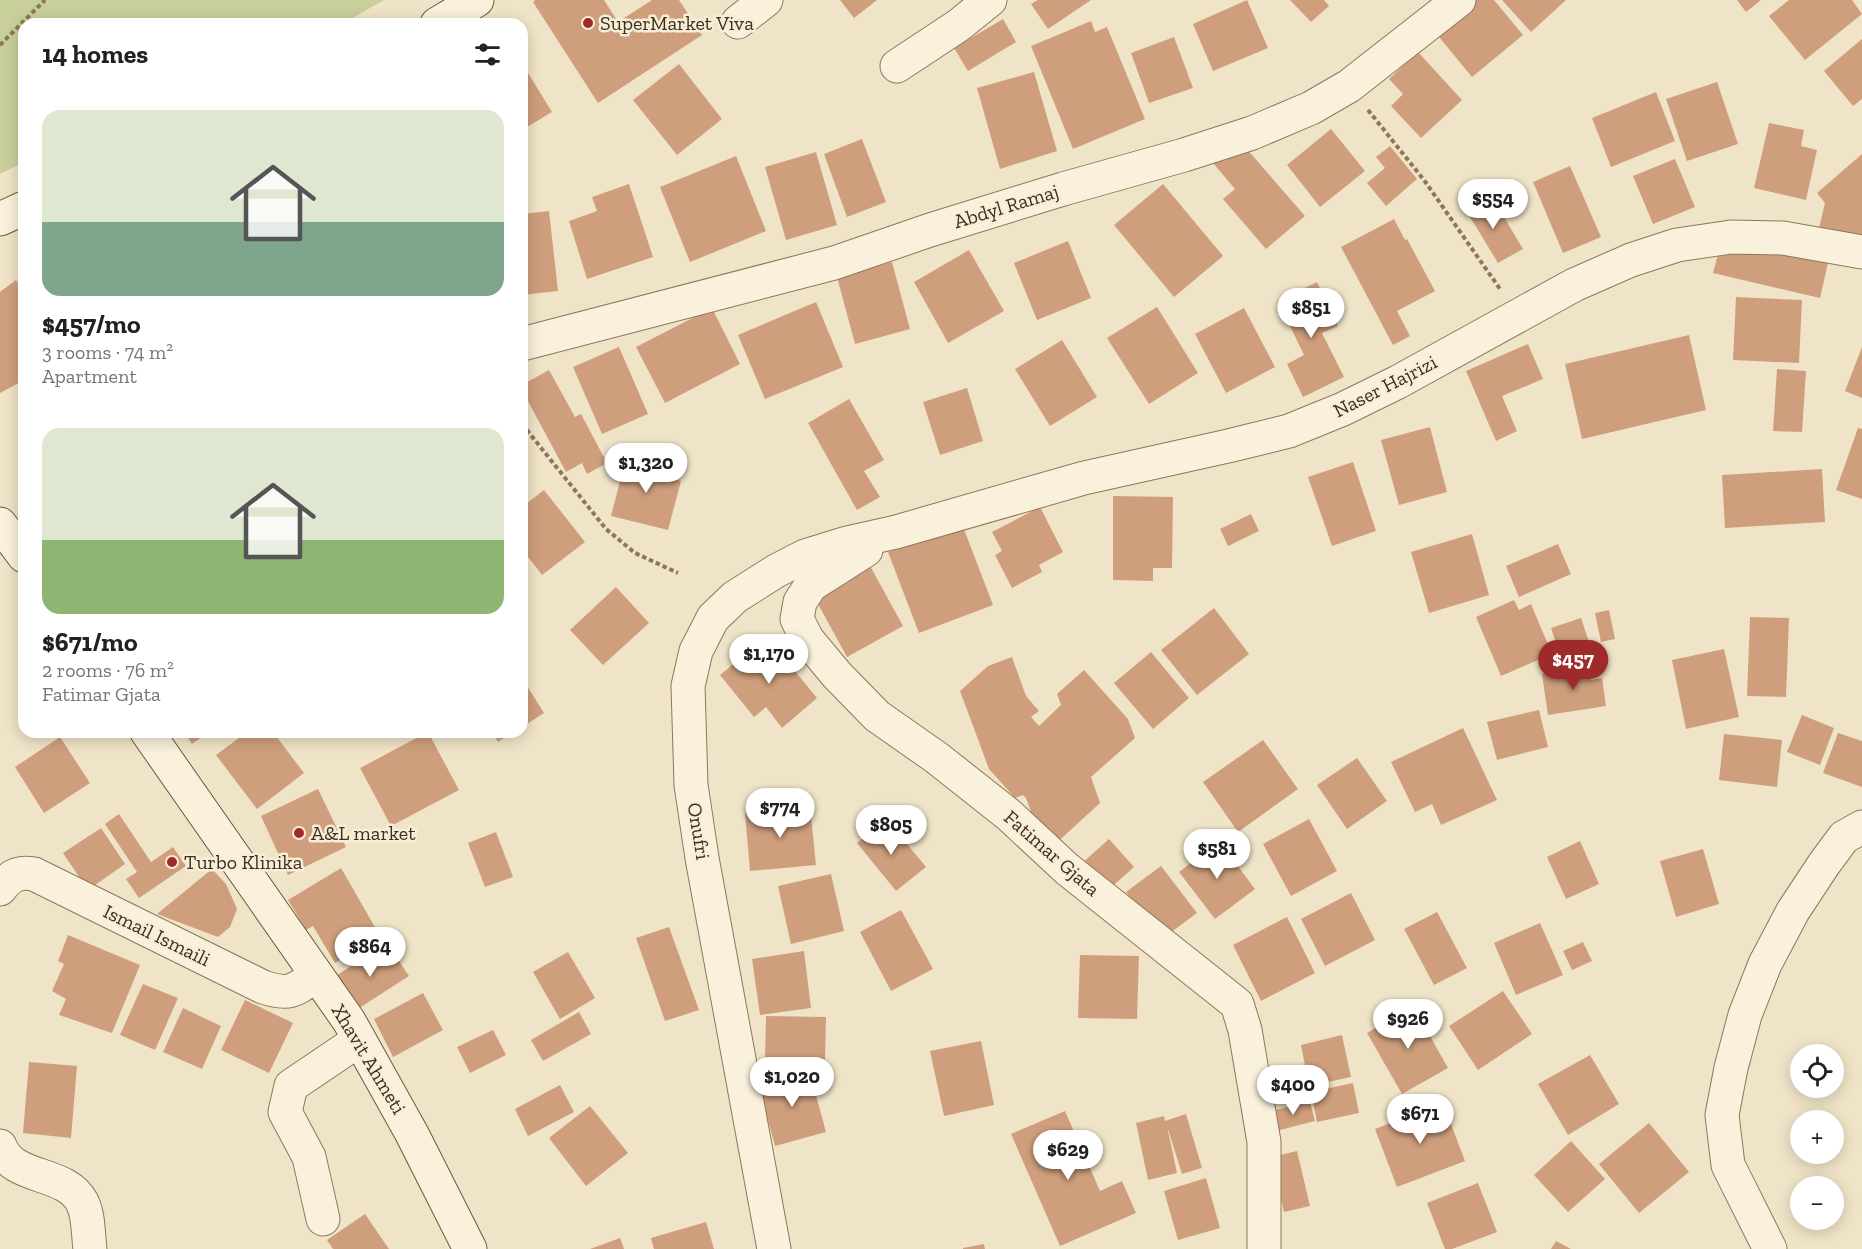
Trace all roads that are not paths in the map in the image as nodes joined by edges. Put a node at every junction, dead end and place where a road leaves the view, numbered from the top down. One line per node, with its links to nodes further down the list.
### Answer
1 (477, 0): 5 (street)
2 (766, 0): 6 (street)
3 (990, 0): 7 (street)
4 (1459, 0): 11 (street, Abdyl Ramaj)
5 (447, 18)
6 (738, 22)
7 (897, 66)
8 (18, 210): 9 (street)
9 (0, 219)
10 (1862, 252): 13 (street, Naser Hajrizi)
11 (528, 342)
12 (0, 524): 14 (street)
13 (896, 532): 24 (street, Onufri); 25 (street, Fatimar Gjata)
14 (18, 548)
15 (151, 738): 18 (street, Xhavit Ahmeti)
16 (1862, 827): 26 (street)
17 (0, 889): 18 (street, Ismail Ismaili)
18 (316, 975): 19 (street, Xhavit Ahmeti)
19 (359, 1040): 21 (street); 23 (street, Xhavit Ahmeti)
20 (0, 1146): 22 (street)
21 (323, 1220)
22 (90, 1249)
23 (470, 1249)
24 (774, 1249)
25 (1264, 1249)
26 (1770, 1249)

